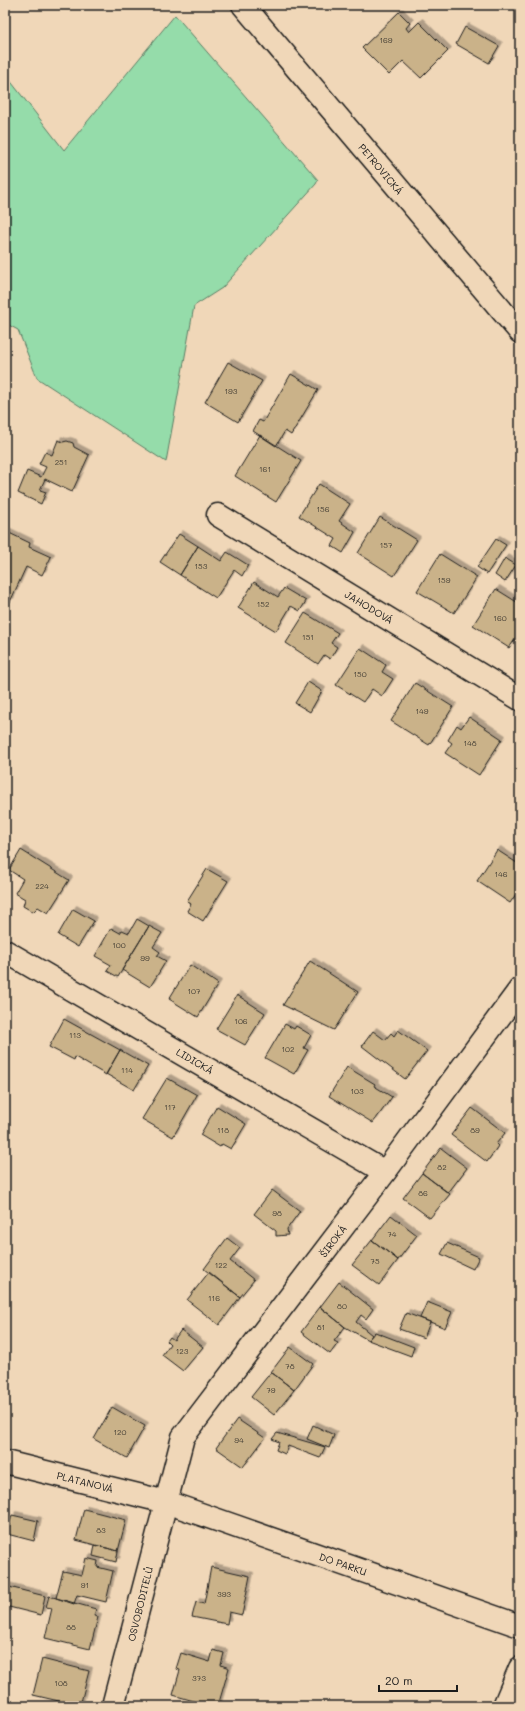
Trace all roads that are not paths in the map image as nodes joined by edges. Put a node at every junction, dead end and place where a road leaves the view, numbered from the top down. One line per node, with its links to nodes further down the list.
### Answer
1 (243, 5): 2 (street, PETROVICKÁ)
2 (520, 332)
3 (218, 515): 4 (street, JAHODOVÁ)
4 (520, 699)
5 (5, 950): 7 (street, LIDICKÁ)
6 (520, 990): 7 (street, ŠIROKÁ)
7 (385, 1172): 9 (street, ŠIROKÁ)
8 (5, 1462): 9 (street, PLATANOVÁ)
9 (166, 1502): 10 (street, DO PARKU); 12 (street, OSVOBODITELŮ)
10 (520, 1626)
11 (520, 1668): 13 (street)
12 (113, 1706)
13 (504, 1706)

